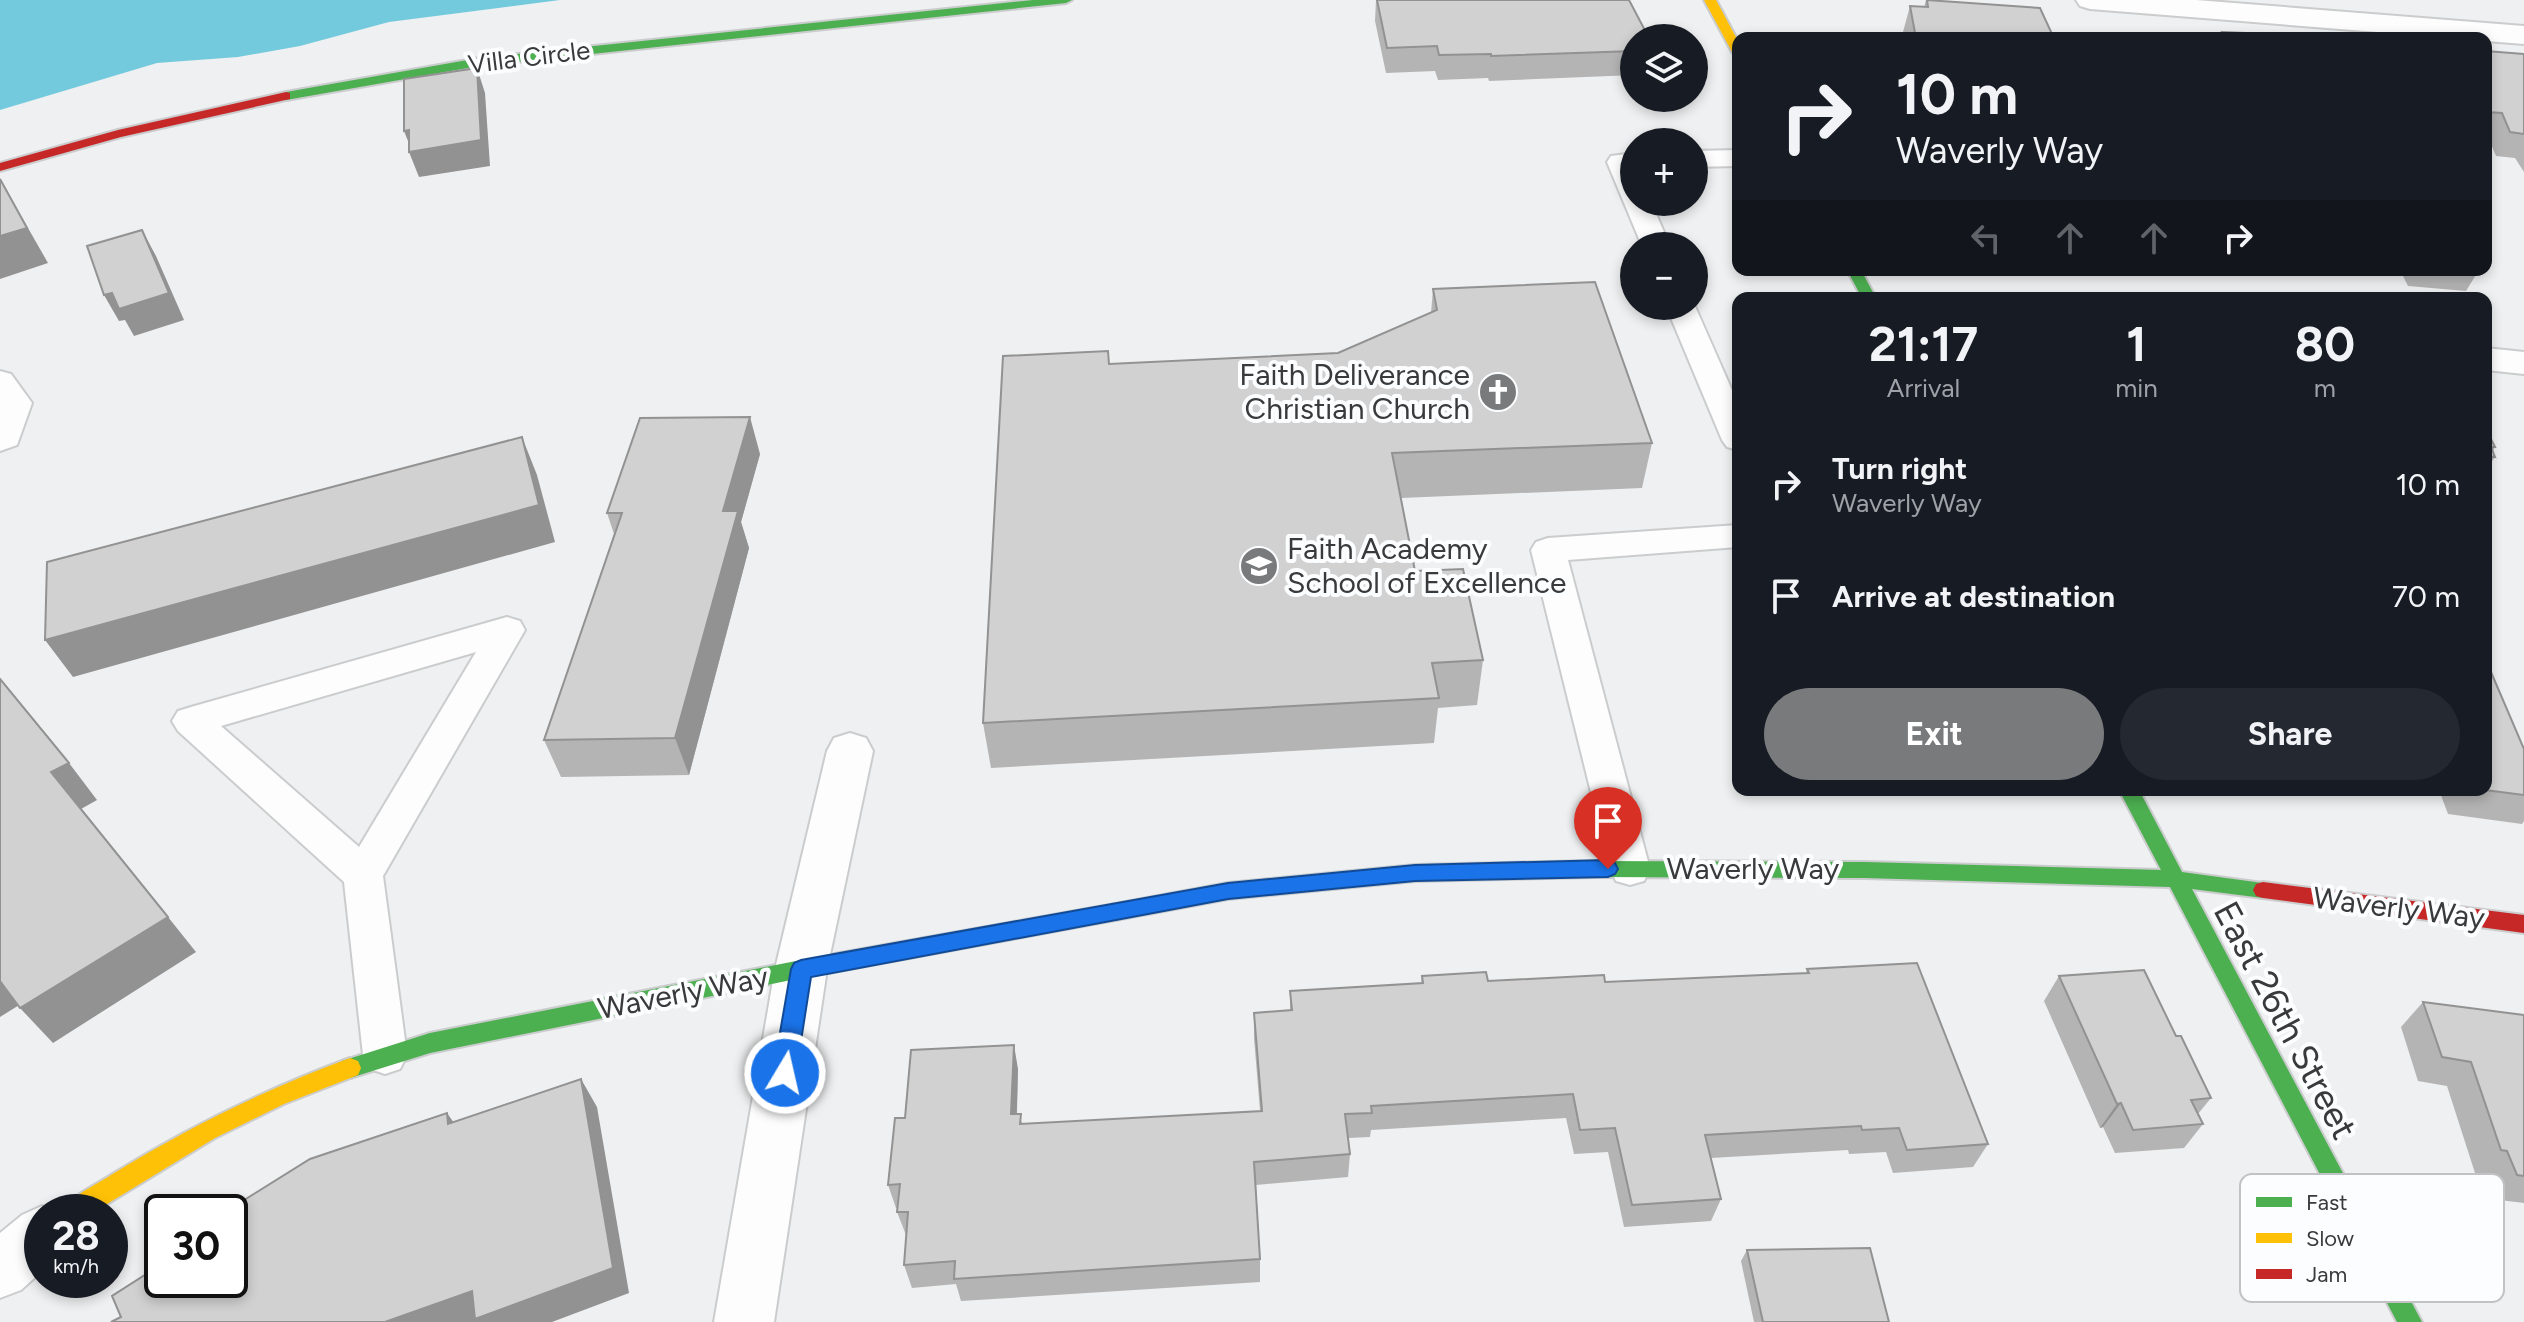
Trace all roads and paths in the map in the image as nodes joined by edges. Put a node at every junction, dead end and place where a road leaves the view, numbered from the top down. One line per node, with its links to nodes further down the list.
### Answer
1 (1066, 0): 10 (street, Villa Circle)
2 (1710, 0): 7 (street)
3 (2090, 0): 4 (street)
4 (2487, 32)
5 (2492, 32): 6 (street)
6 (2524, 35)
7 (1732, 41)
8 (1732, 158): 9 (lane)
9 (1708, 159)
10 (0, 167)
11 (1687, 320): 15 (lane)
12 (2492, 360): 13 (street)
13 (2524, 363)
14 (0, 381): 16 (lane)
15 (1732, 426)
16 (0, 441)
17 (1732, 536): 20 (lane)
18 (850, 751): 24 (street)
19 (2132, 796): 22 (street, East 26th Street)
20 (1630, 869): 22 (street, Waverly Way); 24 (street, Waverly Way)
21 (363, 875): 21 (lane); 25 (lane)
22 (2175, 879): 23 (street, Waverly Way); 26 (street, East 26th Street)
23 (2524, 924)
24 (801, 969): 25 (street, Waverly Way); 31 (street)
25 (385, 1055): 27 (street, Waverly Way)
26 (2331, 1174)
27 (101, 1194)
28 (24, 1249): 29 (street)
29 (0, 1270)
30 (2399, 1302): 32 (street, East 26th Street)
31 (744, 1322)
32 (2410, 1322)

